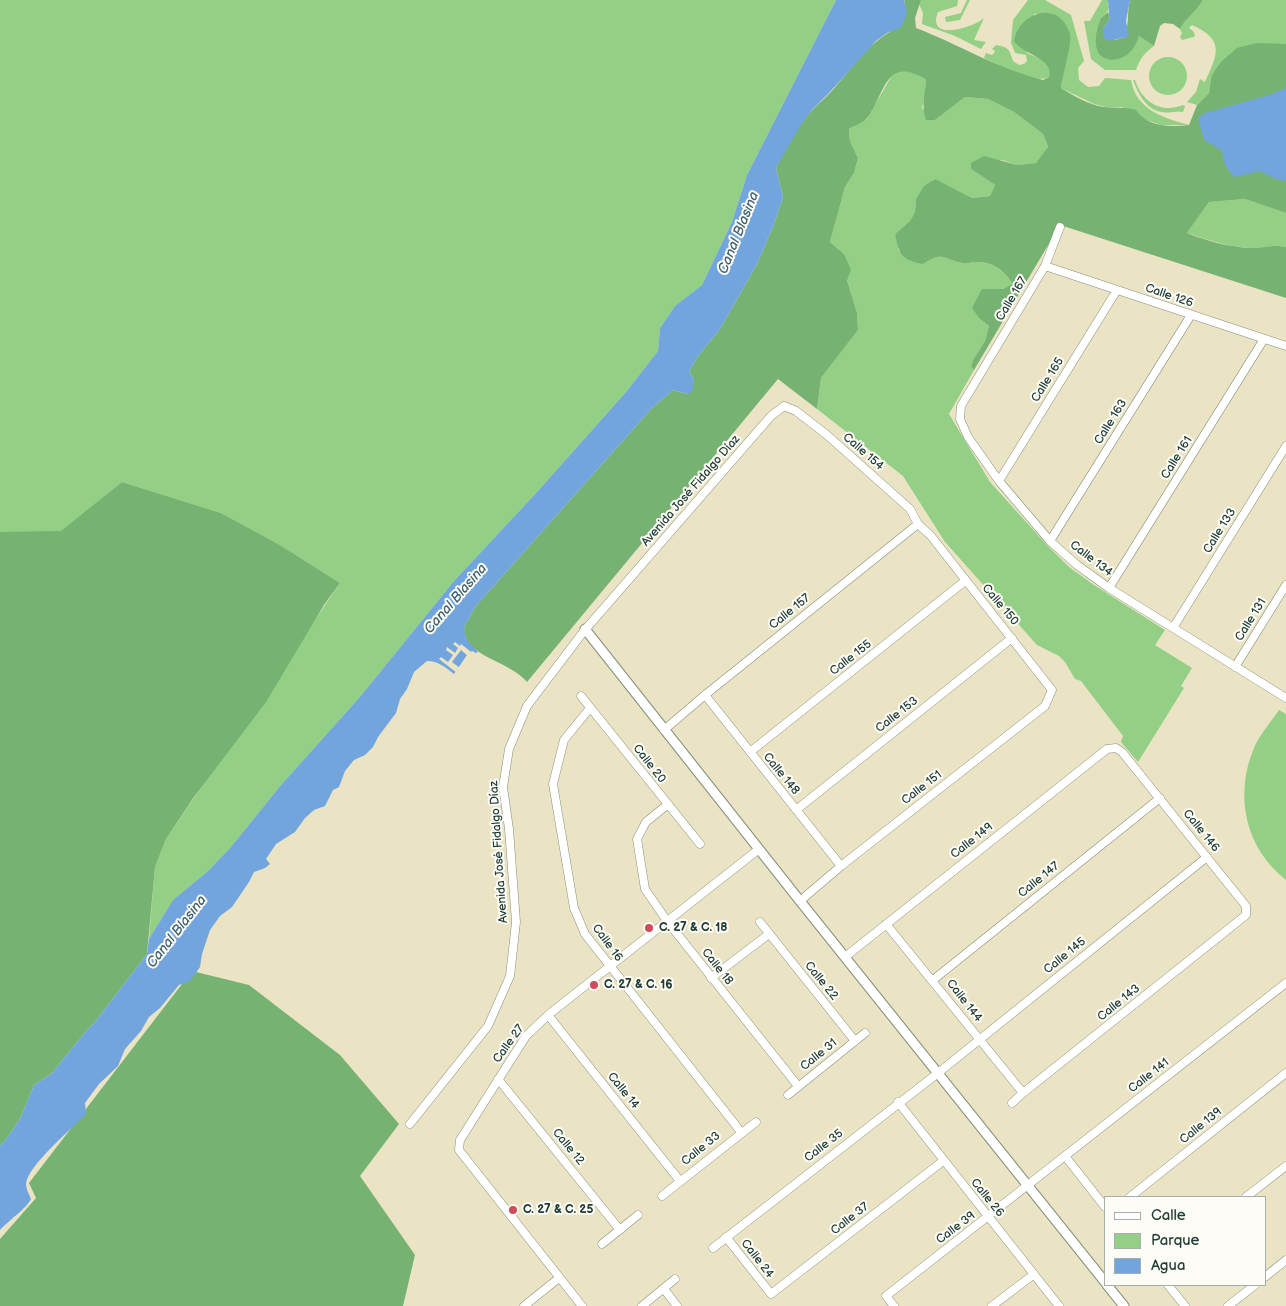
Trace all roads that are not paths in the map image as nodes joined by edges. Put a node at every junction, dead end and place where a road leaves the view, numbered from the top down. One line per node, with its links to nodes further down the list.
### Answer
1 (1060, 227): 2 (street, Calle 167)
2 (1045, 266): 3 (street, Calle 126); 7 (street, Calle 167)
3 (1117, 290): 4 (street, Calle 126); 10 (street, Calle 165)
4 (1190, 315): 5 (street, Calle 126); 12 (street, Calle 163)
5 (1264, 339): 6 (street, Calle 126); 15 (street, Calle 161)
6 (1286, 346)
7 (977, 379): 10 (street, Calle 134)
8 (784, 406): 11 (street, Calle 154); 17 (street, Avenida José Fidalgo Díaz)
9 (1286, 446): 16 (street, Calle 133)
10 (999, 481): 12 (street, Calle 134)
11 (918, 524): 13 (street, Calle 150); 21 (street, Calle 157)
12 (1050, 541): 15 (street, Calle 134)
13 (965, 581): 18 (street, Calle 150); 27 (street, Calle 155)
14 (1286, 585): 19 (street, Calle 131)
15 (1109, 588): 16 (street, Calle 134)
16 (1173, 628): 19 (street, Calle 134)
17 (585, 629): 25 (street); 59 (street, Avenida José Fidalgo Díaz)
18 (1012, 638): 20 (street, Calle 150); 30 (street, Calle 153)
19 (1235, 667): 23 (street, Calle 134)
20 (1052, 690): 34 (street, Calle 151)
21 (704, 695): 25 (street, Calle 157); 27 (street, Calle 148)
22 (581, 696): 24 (street, Calle 20)
23 (1286, 698)
24 (590, 708): 29 (street, Calle 20); 42 (street, Calle 16)
25 (664, 730): 32 (street)
26 (1116, 748): 28 (street, Calle 146); 38 (street, Calle 149)
27 (750, 752): 30 (street, Calle 148)
28 (1160, 798): 33 (street, Calle 146); 44 (street, Calle 147)
29 (667, 805): 31 (street, Calle 20); 36 (street, Calle 18)
30 (796, 810): 34 (street, Calle 148)
31 (700, 844)
32 (759, 849): 35 (street); 36 (street, Calle 27)
33 (1207, 857): 39 (street, Calle 146); 48 (street, Calle 145)
34 (841, 866): 35 (street, Calle 151)
35 (800, 901): 41 (street)
36 (666, 921): 42 (street, Calle 27); 43 (street, Calle 18)
37 (760, 922): 40 (street, Calle 22)
38 (886, 924): 41 (street, Calle 149); 44 (street, Calle 144)
39 (1228, 930): 54 (street, Calle 143)
40 (769, 934): 43 (street); 49 (street, Calle 22)
41 (845, 957): 50 (street)
42 (609, 966): 46 (street, Calle 27); 60 (street, Calle 16)
43 (711, 978): 53 (street, Calle 18)
44 (933, 980): 48 (street, Calle 144)
45 (1285, 984): 61 (street, Calle 141)
46 (548, 1015): 52 (street, Calle 27); 64 (street, Calle 14)
47 (865, 1033): 49 (street, Calle 31)
48 (979, 1039): 50 (street, Calle 145); 54 (street, Calle 144)
49 (855, 1041): 53 (street, Calle 31)
50 (938, 1073): 56 (street, Calle 35); 65 (street)
51 (1286, 1073): 67 (street, Calle 139)
52 (498, 1079): 72 (street, Calle 12); 79 (street, Calle 27)
53 (798, 1086): 55 (street, Calle 31)
54 (1022, 1093): 57 (street, Calle 143)
55 (788, 1095)
56 (898, 1102): 62 (street, Calle 26); 73 (street, Calle 35)
57 (1012, 1103)
58 (756, 1122): 60 (street, Calle 33)
59 (410, 1124)
60 (741, 1132): 64 (street, Calle 33)
61 (1065, 1156): 65 (street, Calle 141); 69 (street)
62 (943, 1161): 71 (street, Calle 26); 86 (street, Calle 37)
63 (1286, 1166): 68 (street)
64 (680, 1181): 66 (street, Calle 33)
65 (1028, 1186): 71 (street, Calle 39); 81 (street)
66 (662, 1196)
67 (1131, 1196)
68 (1247, 1196)
69 (1104, 1206)
70 (638, 1215): 72 (street)
71 (988, 1218): 77 (street, Calle 26); 91 (street, Calle 39)
72 (620, 1230): 74 (street)
73 (726, 1237): 75 (street, Calle 35); 86 (street, Calle 24)
74 (602, 1244)
75 (713, 1248)
76 (1286, 1260): 78 (street)
77 (1033, 1274): 92 (street); 93 (street, Calle 26)
78 (1266, 1276)
79 (559, 1278): 87 (street); 88 (street, Calle 27)
80 (675, 1280): 85 (street)
81 (1104, 1281)
82 (1108, 1286): 94 (street)
83 (1169, 1286): 95 (street)
84 (1254, 1286): 96 (street)
85 (664, 1289): 89 (street); 90 (street)
86 (771, 1294)
87 (524, 1306)
88 (582, 1306)
89 (642, 1306)
90 (677, 1306)
91 (894, 1306)
92 (992, 1306)
93 (1059, 1306)
94 (1124, 1306)
95 (1185, 1306)
96 (1228, 1306)

